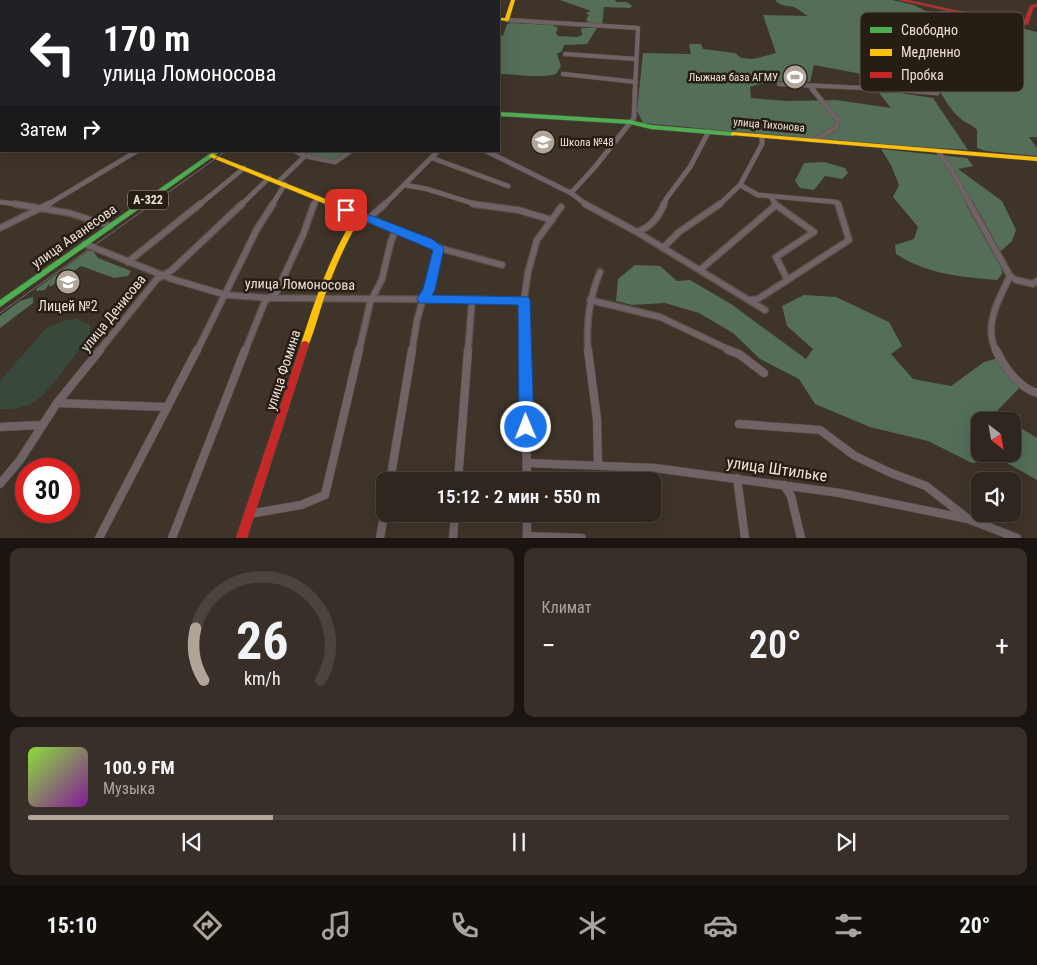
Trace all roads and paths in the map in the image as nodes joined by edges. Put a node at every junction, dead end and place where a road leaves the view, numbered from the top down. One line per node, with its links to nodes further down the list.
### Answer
1 (513, 0): 5 (main road)
2 (901, 0): 4 (main road)
3 (1037, 5): 6 (main road)
4 (958, 12)
5 (503, 20): 8 (street)
6 (1024, 24)
7 (565, 54): 8 (street)
8 (636, 59): 10 (street)
9 (563, 74): 10 (street)
10 (636, 82): 17 (street)
11 (778, 84): 12 (street)
12 (810, 86): 13 (street); 20 (street)
13 (860, 87)
14 (925, 92): 15 (street)
15 (937, 93)
16 (500, 114): 17 (main road, улица Тихонова)
17 (630, 122): 18 (main road, улица Тихонова); 37 (street)
18 (710, 131): 19 (main road, улица Тихонова); 50 (street)
19 (762, 137): 20 (main road, улица Тихонова); 35 (street)
20 (814, 140): 21 (main road, улица Тихонова)
21 (938, 151): 30 (main road, улица Тихонова); 60 (street)
22 (135, 152): 42 (street)
23 (297, 152): 28 (street)
24 (350, 152): 28 (street)
25 (437, 152): 29 (street)
26 (488, 152): 37 (street)
27 (215, 154): 31 (main road); 47 (main road, улица Аванесова / А-322)
28 (305, 156): 33 (street)
29 (432, 158): 34 (street); 36 (street)
30 (1037, 159)
31 (244, 168): 32 (main road); 54 (street)
32 (269, 178): 33 (main road); 59 (street, улица Денисова)
33 (281, 183): 39 (main road); 63 (street)
34 (405, 185): 45 (street); 46 (street)
35 (740, 185): 38 (street); 53 (street)
36 (508, 186)
37 (571, 193): 50 (street)
38 (771, 196): 41 (street); 61 (street)
39 (318, 198): 44 (main road); 64 (street)
40 (0, 202): 42 (street)
41 (776, 205): 56 (street); 61 (street)
42 (45, 206): 47 (street); 48 (street)
43 (561, 207): 46 (street)
44 (359, 215): 45 (street); 65 (main road, улица Фомина)
45 (368, 218): 49 (street)
46 (552, 220): 69 (street)
47 (110, 226): 51 (main road, улица Аванесова / А-322)
48 (0, 228)
49 (396, 230): 52 (street); 66 (street)
50 (637, 232): 53 (street)
51 (85, 244): 54 (street, улица Ломоносова); 72 (main road, улица Аванесова / А-322)
52 (439, 248): 55 (street); 67 (street)
53 (663, 248): 56 (street)
54 (128, 262): 59 (street, улица Ломоносова)
55 (502, 265)
56 (700, 270): 71 (street)
57 (600, 272): 70 (street)
58 (1036, 273): 62 (street)
59 (163, 276): 63 (street, улица Ломоносова); 76 (street, улица Денисова)
60 (1010, 276): 62 (street); 75 (street)
61 (787, 279): 71 (street)
62 (1037, 279)
63 (226, 294): 64 (street, улица Ломоносова); 77 (street)
64 (269, 298): 65 (street, улица Ломоносова); 96 (street)
65 (321, 298): 66 (street, улица Ломоносова); 89 (main road, улица Фомина)
66 (373, 299): 67 (street, улица Ломоносова); 89 (street)
67 (423, 299): 68 (street, улица Ломоносова); 83 (street)
68 (472, 300): 69 (street, улица Ломоносова); 84 (street)
69 (524, 300): 81 (street)
70 (590, 300): 74 (street); 82 (street)
71 (750, 300): 73 (street)
72 (0, 304)
73 (765, 310)
74 (764, 373)
75 (1037, 393)
76 (57, 403): 77 (street); 79 (street, улица Денисова)
77 (166, 406): 95 (street)
78 (739, 424): 90 (street)
79 (41, 425): 80 (street); 87 (street, улица Денисова)
80 (0, 427)
81 (527, 463): 82 (street, улица Штильке); 85 (street)
82 (598, 465): 86 (street, улица Штильке)
83 (392, 472)
84 (459, 472)
85 (527, 472)
86 (737, 478): 88 (street, улица Штильке); 101 (street)
87 (0, 484)
88 (784, 485): 90 (street, улица Штильке); 102 (street)
89 (249, 514): 97 (main road, улица Фомина)
90 (968, 520): 103 (street, улица Штильке)
91 (383, 522): 98 (street)
92 (454, 522): 99 (street)
93 (527, 522): 94 (street)
94 (526, 537): 100 (street)
95 (99, 538)
96 (172, 538)
97 (241, 538)
98 (380, 538)
99 (453, 538)
100 (582, 538)
101 (745, 538)
102 (801, 538)
103 (1017, 538)

